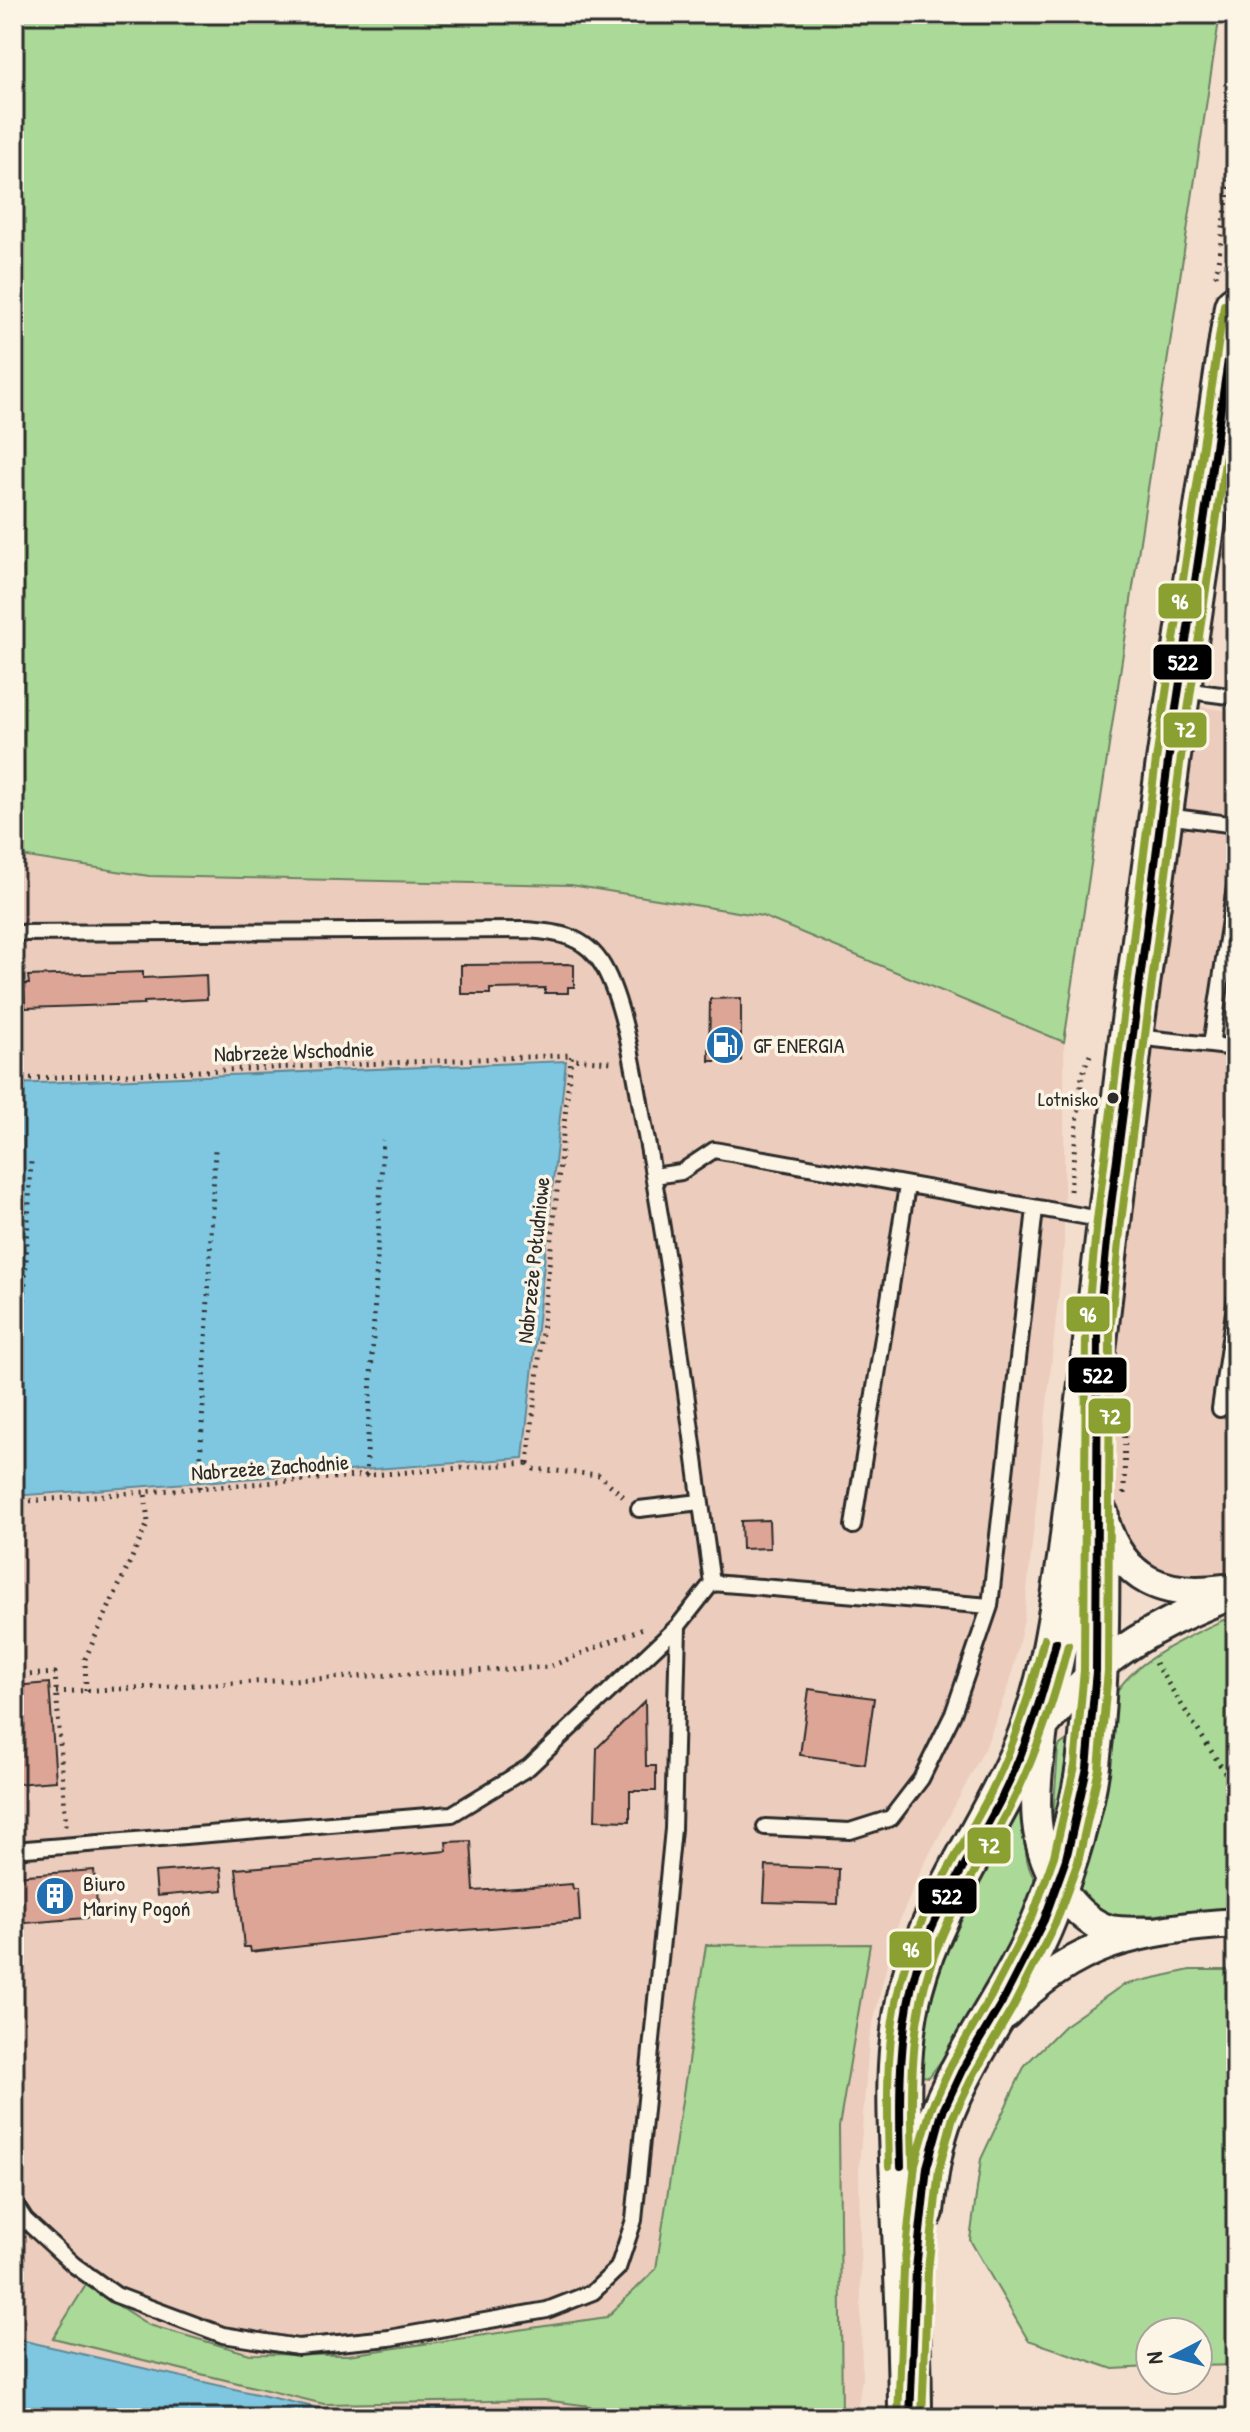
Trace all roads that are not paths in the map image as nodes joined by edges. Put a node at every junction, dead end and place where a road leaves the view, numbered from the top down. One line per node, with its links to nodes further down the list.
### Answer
1 (1226, 293): 2 (street)
2 (1179, 689): 3 (lane); 4 (street)
3 (1236, 697)
4 (1162, 815): 5 (lane); 8 (street)
5 (1236, 825)
6 (1236, 880): 9 (lane)
7 (14, 933): 11 (lane)
8 (1131, 1037): 9 (lane); 14 (street)
9 (1211, 1045): 10 (lane)
10 (1236, 1048)
11 (654, 1176): 12 (lane); 19 (lane)
12 (907, 1186): 13 (lane); 21 (lane)
13 (1035, 1209): 14 (lane); 24 (lane)
14 (1092, 1218): 16 (street)
15 (1236, 1298): 17 (lane)
16 (1098, 1331): 18 (street); 26 (street)
17 (1220, 1409)
18 (1110, 1496): 23 (street); 27 (street)
19 (700, 1502): 20 (lane); 22 (lane)
20 (639, 1509)
21 (853, 1526)
22 (712, 1583): 24 (lane); 25 (lane)
23 (1236, 1590): 27 (street)
24 (990, 1606): 30 (lane)
25 (678, 1626): 31 (lane); 36 (lane)
26 (1050, 1664): 28 (street); 29 (street)
27 (1096, 1671): 28 (street); 32 (street)
28 (1044, 1726): 29 (street); 32 (street)
29 (1011, 1777): 37 (street)
30 (765, 1827)
31 (14, 1850)
32 (1057, 1884): 34 (street); 35 (street)
33 (1236, 1923): 34 (street)
34 (1154, 1932): 35 (street)
35 (963, 2068): 37 (street)
36 (14, 2203)
37 (910, 2401)

